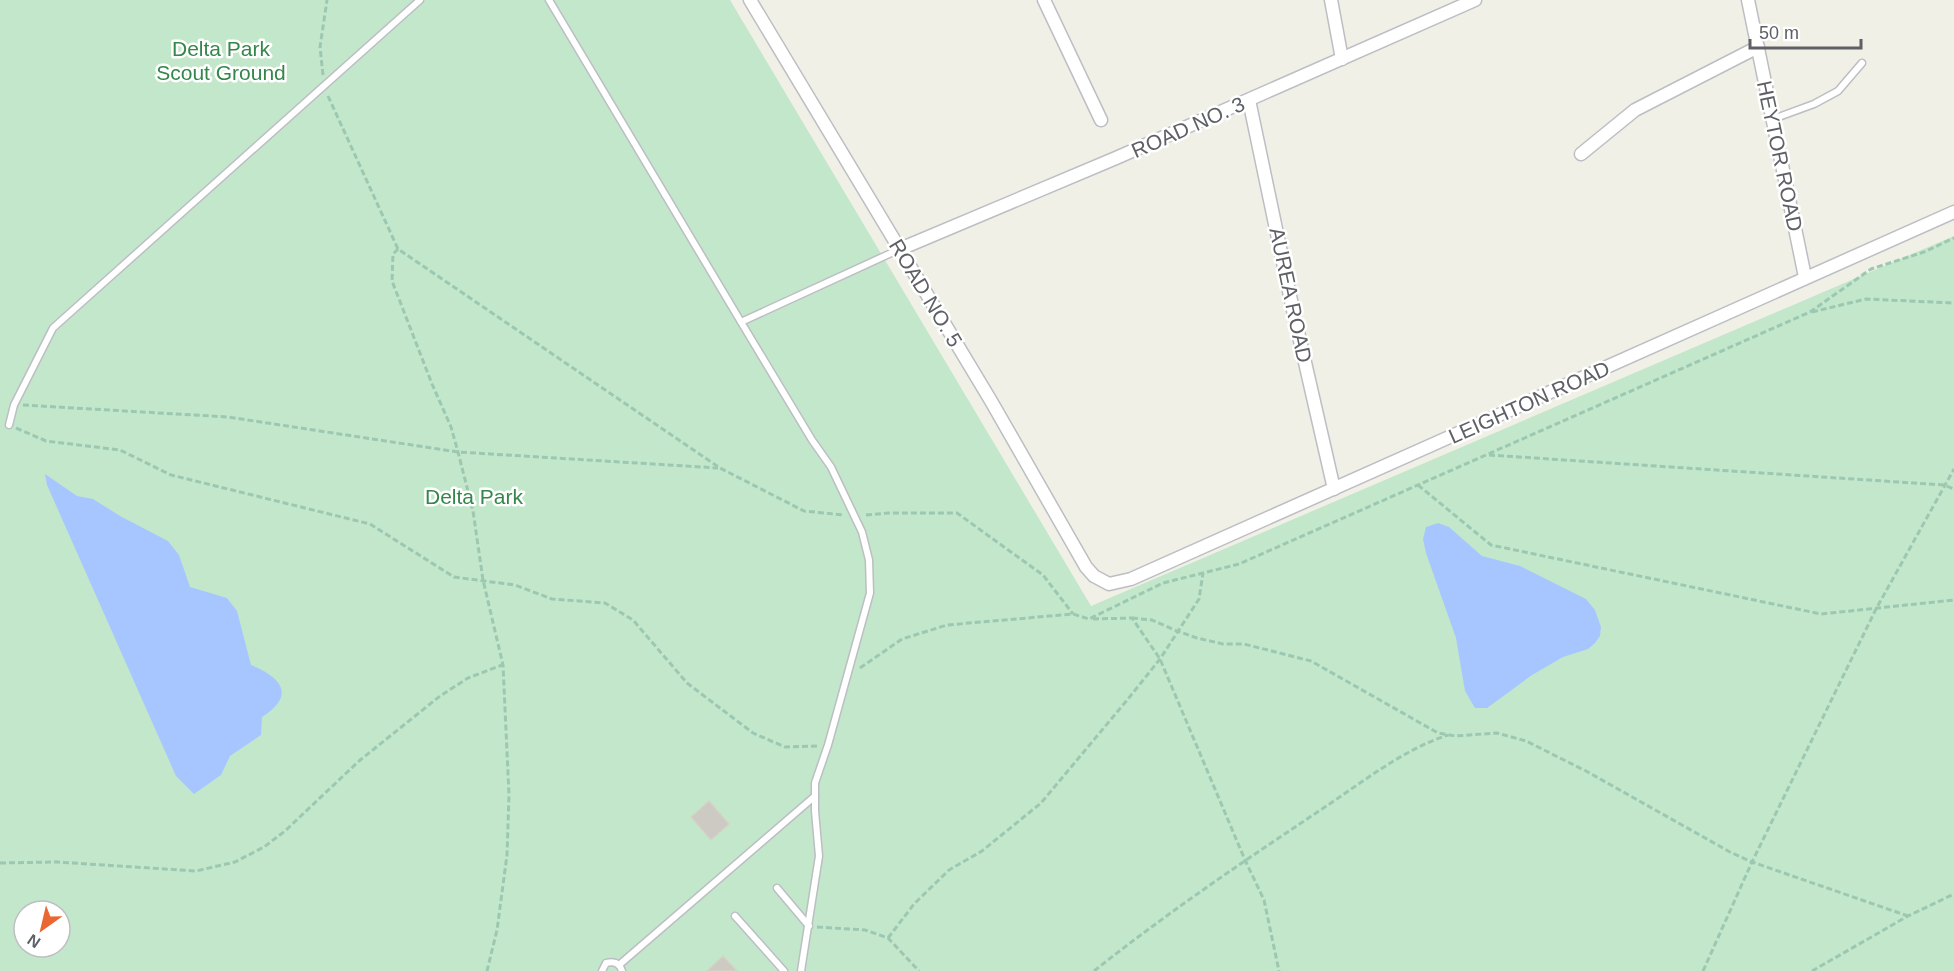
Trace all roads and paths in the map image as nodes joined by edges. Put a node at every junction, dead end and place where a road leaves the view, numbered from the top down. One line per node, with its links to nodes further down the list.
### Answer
1 (327, 0): 12 (path)
2 (420, 0): 12 (lane)
3 (549, 0): 24 (lane)
4 (750, 0): 20 (street, ROAD NO. 5)
5 (1044, 0): 15 (street)
6 (1331, 0): 10 (street)
7 (1475, 0): 10 (street, ROAD NO. 3)
8 (1748, 0): 9 (street, HEYTOR ROAD)
9 (1758, 47): 14 (street, HEYTOR ROAD); 16 (street)
10 (1342, 59): 13 (street, ROAD NO. 3)
11 (1862, 63): 14 (lane)
12 (324, 86): 19 (path); 25 (lane)
13 (1249, 100): 20 (street, ROAD NO. 3); 33 (street, AUREA ROAD)
14 (1773, 119): 21 (street, HEYTOR ROAD)
15 (1101, 120)
16 (1581, 154)
17 (1954, 212): 21 (street, LEIGHTON ROAD)
18 (1954, 238): 23 (path)
19 (398, 249): 27 (path); 29 (path)
20 (900, 249): 24 (lane); 38 (street, ROAD NO. 5)
21 (1805, 278): 33 (street, LEIGHTON ROAD)
22 (1954, 303): 23 (path)
23 (1810, 312): 28 (path)
24 (741, 322): 35 (lane)
25 (14, 405): 26 (lane); 27 (path)
26 (9, 425): 37 (path)
27 (458, 452): 29 (path); 37 (path)
28 (1488, 455): 31 (path); 32 (path)
29 (720, 468): 35 (path)
30 (1954, 469): 32 (path)
31 (1418, 485): 36 (path); 40 (path)
32 (1944, 485): 34 (path); 40 (path)
33 (1334, 489): 38 (street, LEIGHTON ROAD)
34 (1954, 489)
35 (855, 516): 41 (path); 47 (lane)
36 (1203, 573): 43 (path); 44 (path)
37 (483, 580): 46 (path); 49 (path)
38 (1103, 582)
39 (1954, 600): 40 (path)
40 (1876, 609): 53 (path)
41 (1073, 614): 43 (path); 47 (path)
42 (1132, 618): 43 (path); 44 (path); 45 (path)
43 (1089, 619)
44 (1177, 632): 45 (path); 48 (path)
45 (1160, 658): 51 (path); 59 (path)
46 (503, 665): 52 (path); 61 (path)
47 (846, 677): 49 (lane)
48 (1449, 735): 51 (path); 53 (path)
49 (828, 745): 50 (lane)
50 (815, 796): 58 (lane); 60 (lane)
51 (1245, 860): 66 (path); 67 (path)
52 (0, 862)
53 (1752, 862): 57 (path); 68 (path)
54 (777, 888): 58 (lane)
55 (1954, 894): 57 (path)
56 (735, 916): 63 (lane)
57 (1908, 916): 69 (path)
58 (809, 926): 59 (path); 64 (lane)
59 (888, 938): 65 (path)
60 (620, 968): 62 (lane)
61 (487, 971)
62 (602, 971)
63 (784, 971)
64 (801, 971)
65 (919, 971)
66 (1094, 971)
67 (1279, 971)
68 (1703, 971)
69 (1812, 971)

